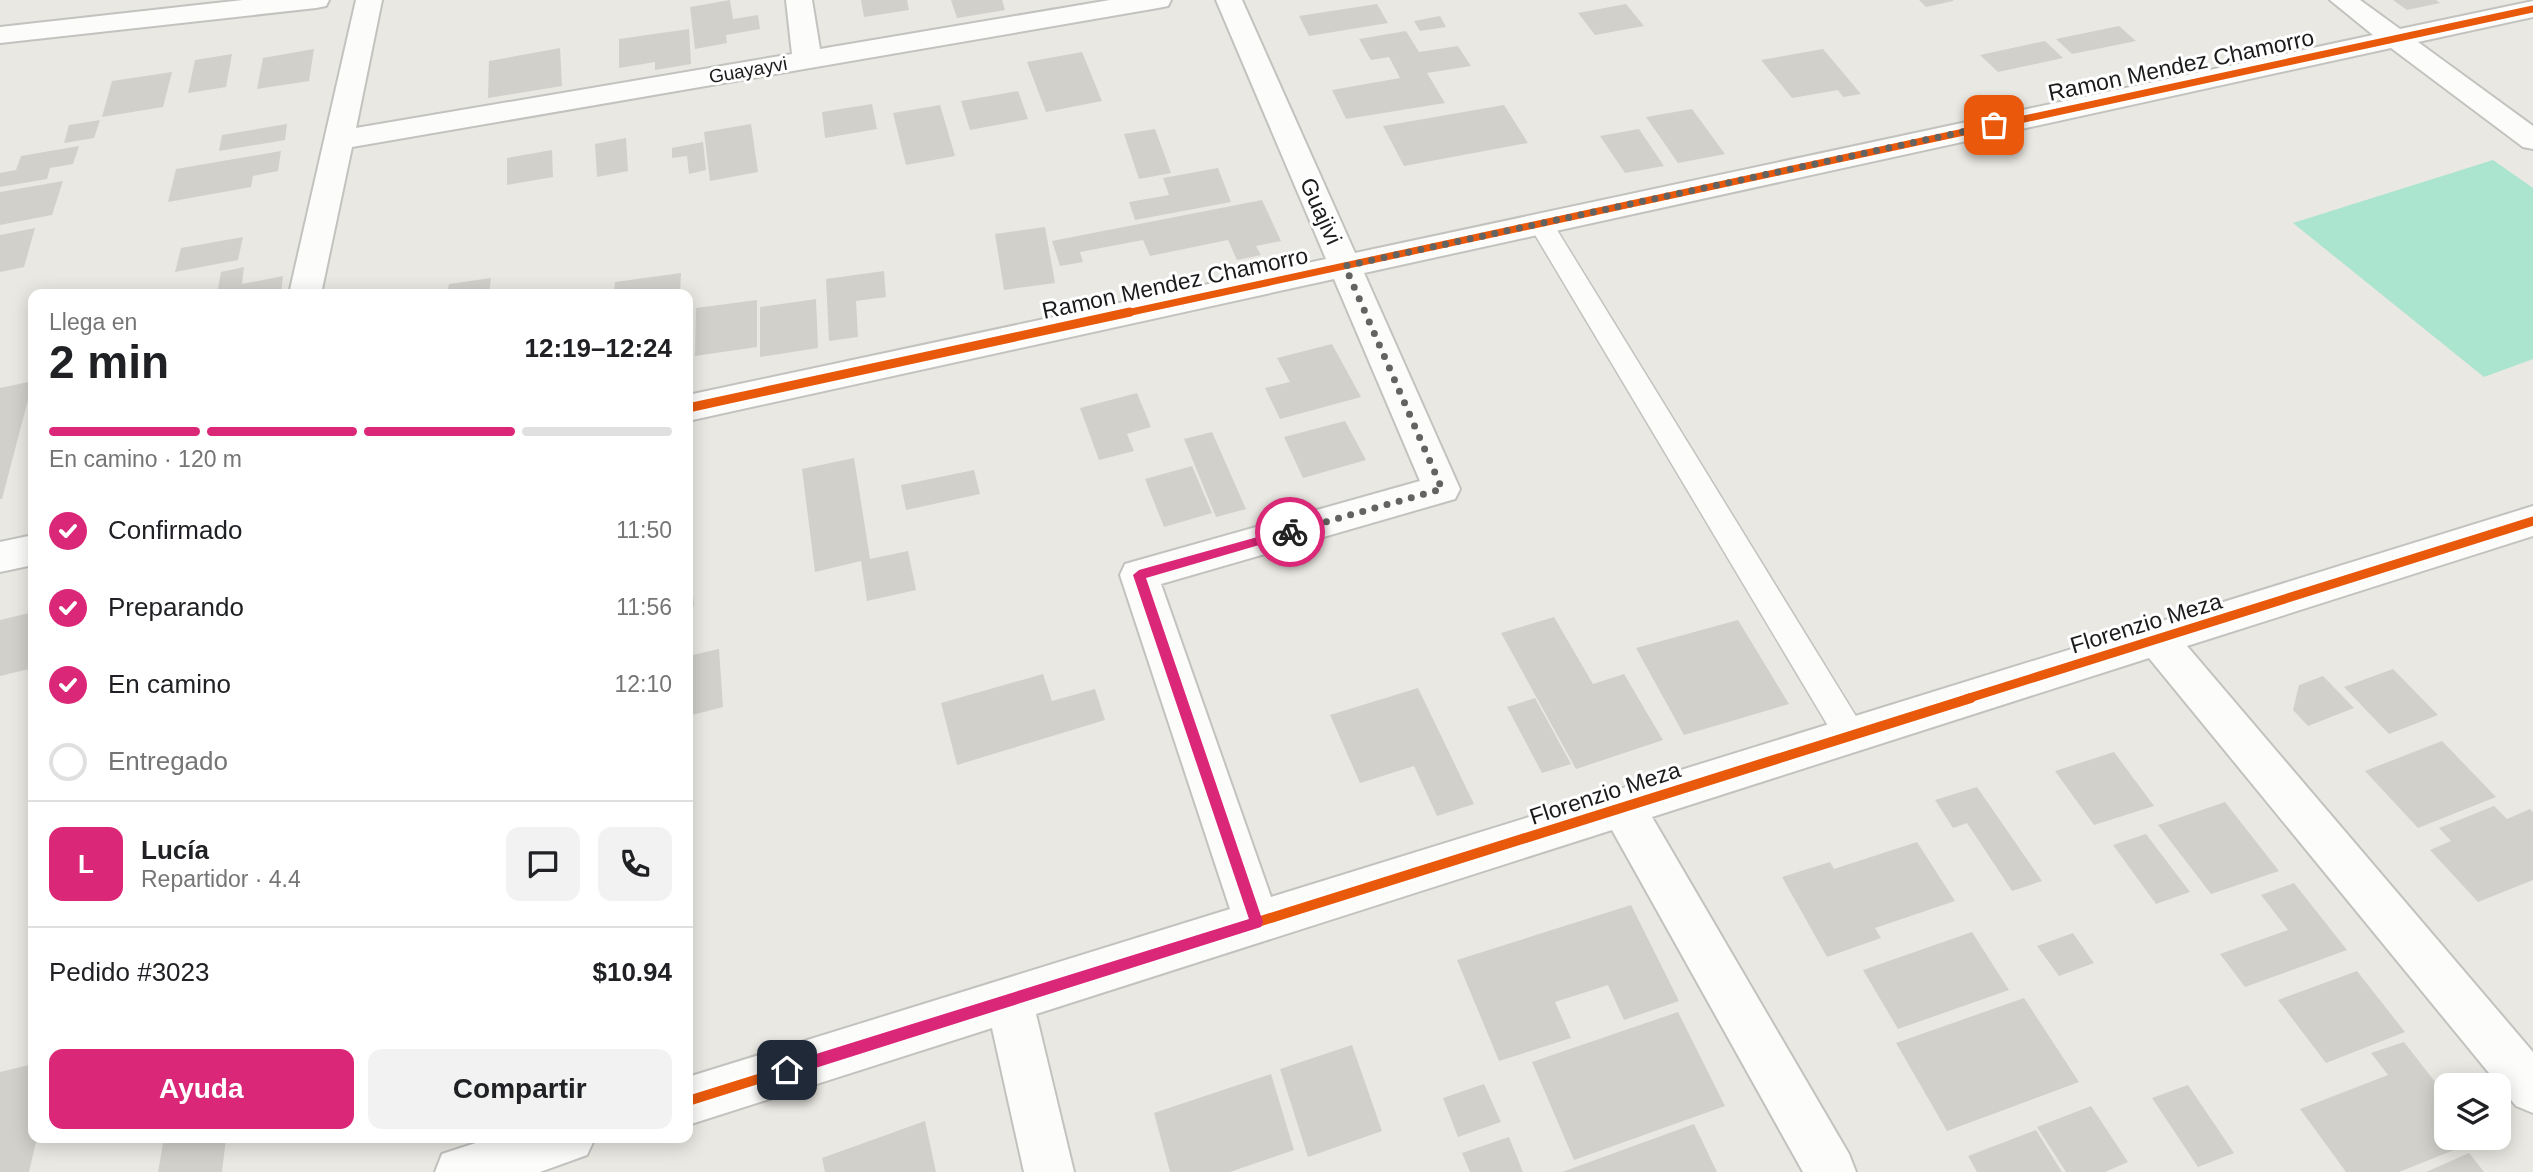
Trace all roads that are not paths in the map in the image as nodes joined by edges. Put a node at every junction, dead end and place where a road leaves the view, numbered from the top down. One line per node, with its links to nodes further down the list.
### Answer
1 (316, 0): 8 (street)
2 (369, 0): 11 (street)
3 (799, 0): 10 (street)
4 (1158, 0): 10 (street, Guayayvi)
5 (1229, 0): 14 (street, Guajivi)
6 (2343, 0): 9 (street)
7 (2533, 9): 9 (street, Ramon Mendez Chamorro)
8 (0, 35)
9 (2395, 38): 12 (street); 13 (street, Ramon Mendez Chamorro)
10 (807, 60): 11 (street, Guayayvi)
11 (338, 140): 15 (street)
12 (2533, 140)
13 (1540, 223): 14 (street, Ramon Mendez Chamorro); 21 (lane)
14 (1345, 266): 16 (street, Ramon Mendez Chamorro); 23 (street, Guajivi)
15 (305, 289)
16 (693, 407)
17 (2533, 521): 20 (street, Florenzio Meza)
18 (28, 551): 19 (street)
19 (0, 557)
20 (2158, 640): 21 (street, Florenzio Meza); 25 (street)
21 (1851, 736): 22 (street, Florenzio Meza)
22 (1623, 808): 23 (street, Florenzio Meza); 30 (street)
23 (1256, 922): 24 (street, Florenzio Meza)
24 (1009, 1000): 26 (street, Florenzio Meza); 29 (street)
25 (2533, 1089)
26 (693, 1099)
27 (540, 1143): 28 (street)
28 (460, 1172)
29 (1049, 1172)
30 (1831, 1172)

